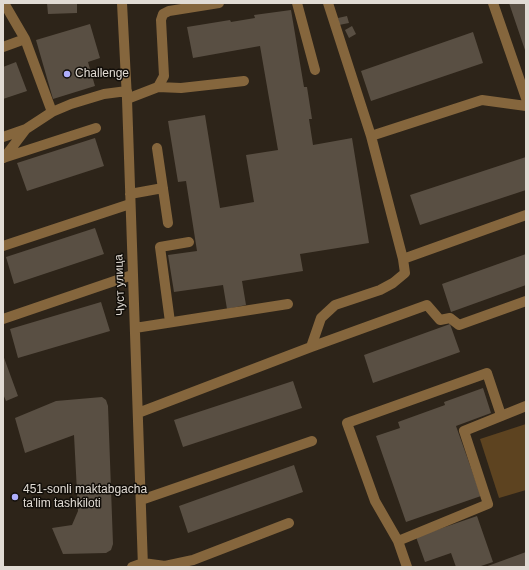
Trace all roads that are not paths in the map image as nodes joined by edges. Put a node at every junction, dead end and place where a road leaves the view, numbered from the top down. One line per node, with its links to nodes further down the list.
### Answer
1 (4, 3): 7 (street)
2 (122, 3): 12 (street, Чуст улица)
3 (219, 3): 11 (street)
4 (297, 3): 9 (street)
5 (328, 3): 18 (street)
6 (493, 3): 13 (street)
7 (25, 39): 8 (street); 15 (street)
8 (3, 47)
9 (315, 70)
10 (244, 81): 11 (street)
11 (158, 87): 12 (street)
12 (127, 95): 15 (street); 23 (street, Чуст улица)
13 (526, 98)
14 (526, 106): 18 (street)
15 (52, 112): 17 (street)
16 (96, 128): 21 (street)
17 (26, 129): 19 (street); 21 (street)
18 (371, 136): 28 (street)
19 (3, 137)
20 (157, 148): 22 (street)
21 (4, 159)
22 (163, 188): 23 (street); 25 (street)
23 (130, 199): 27 (street); 29 (street, Чуст улица)
24 (526, 215): 28 (street)
25 (168, 223)
26 (189, 242): 33 (street)
27 (3, 246)
28 (403, 259): 35 (street)
29 (132, 275): 32 (street); 34 (street, Чуст улица)
30 (526, 301): 35 (street)
31 (288, 304): 33 (street)
32 (3, 319)
33 (170, 322): 34 (street)
34 (135, 328): 37 (street, Чуст улица)
35 (312, 347): 37 (street)
36 (526, 406): 38 (street)
37 (138, 413): 40 (street, Чуст улица)
38 (501, 414): 42 (street); 42 (street)
39 (312, 441): 40 (street)
40 (141, 500): 43 (street, Чуст улица)
41 (289, 523): 43 (street)
42 (398, 541): 45 (street)
43 (143, 565): 44 (street)
44 (132, 567)
45 (407, 567)

